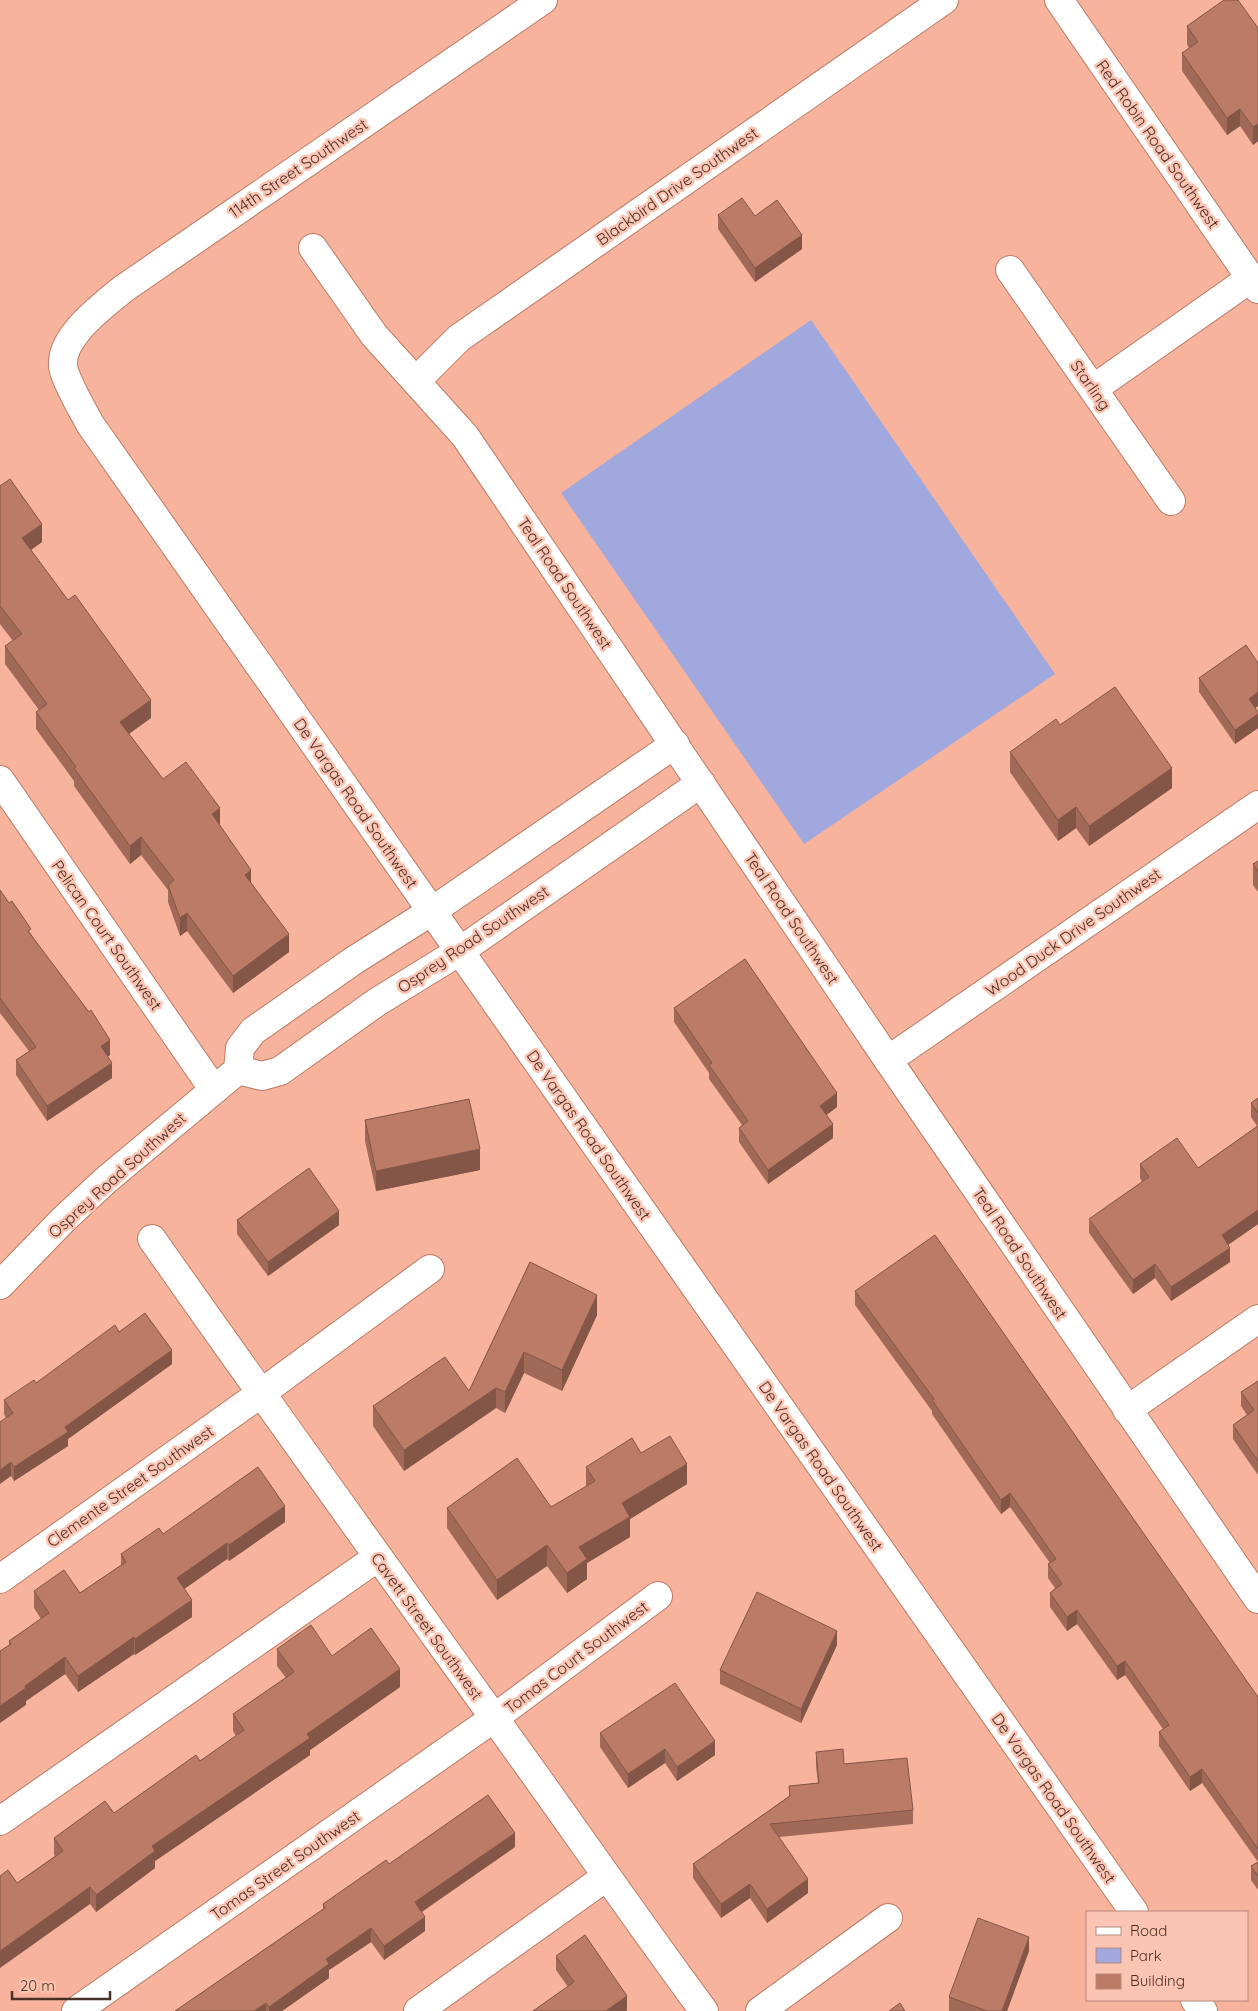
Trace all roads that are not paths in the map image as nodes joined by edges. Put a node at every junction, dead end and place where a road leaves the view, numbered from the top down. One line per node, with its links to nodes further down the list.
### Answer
1 (544, 0): 7 (street, 114th Street Southwest)
2 (944, 0): 8 (street, Blackbird Drive Southwest)
3 (1059, 0): 6 (street, Red Robin Road Southwest)
4 (313, 248): 8 (street, Teal Road Southwest)
5 (1010, 270): 9 (street, Starling)
6 (1254, 284): 9 (street)
7 (65, 349): 15 (street, De Vargas Road Southwest)
8 (416, 380): 11 (street, Teal Road Southwest)
9 (1093, 389): 10 (street, Starling)
10 (1171, 501)
11 (675, 744): 13 (street, Teal Road Southwest); 15 (street)
12 (0, 780): 19 (street, Pelican Court Southwest)
13 (701, 783): 16 (street, Osprey Road Southwest); 17 (street, Teal Road Southwest)
14 (1258, 805): 17 (street, Wood Duck Drive Southwest)
15 (432, 911): 16 (street, De Vargas Road Southwest); 18 (street)
16 (460, 950): 18 (street, Osprey Road Southwest); 33 (street, De Vargas Road Southwest)
17 (888, 1060): 25 (street, Teal Road Southwest)
18 (238, 1070): 19 (street, Osprey Road Southwest)
19 (214, 1090): 22 (street, Osprey Road Southwest)
20 (152, 1240): 24 (street, Cavett Street Southwest)
21 (430, 1269): 24 (street, Clemente Street Southwest)
22 (0, 1285)
23 (1258, 1319): 25 (street)
24 (260, 1394): 26 (street, Cavett Street Southwest); 27 (street, Clemente Street Southwest)
25 (1127, 1410): 29 (street, Teal Road Southwest)
26 (378, 1557): 30 (street, Cavett Street Southwest); 31 (street)
27 (0, 1579)
28 (658, 1596): 30 (street, Tomas Court Southwest)
29 (1258, 1599)
30 (494, 1718): 32 (street, Cavett Street Southwest); 35 (street, Tomas Street Southwest)
31 (0, 1821)
32 (606, 1877): 36 (street); 37 (street, Cavett Street Southwest)
33 (1133, 1911)
34 (888, 1918): 38 (street)
35 (76, 2011)
36 (418, 2011)
37 (704, 2011)
38 (760, 2011)

